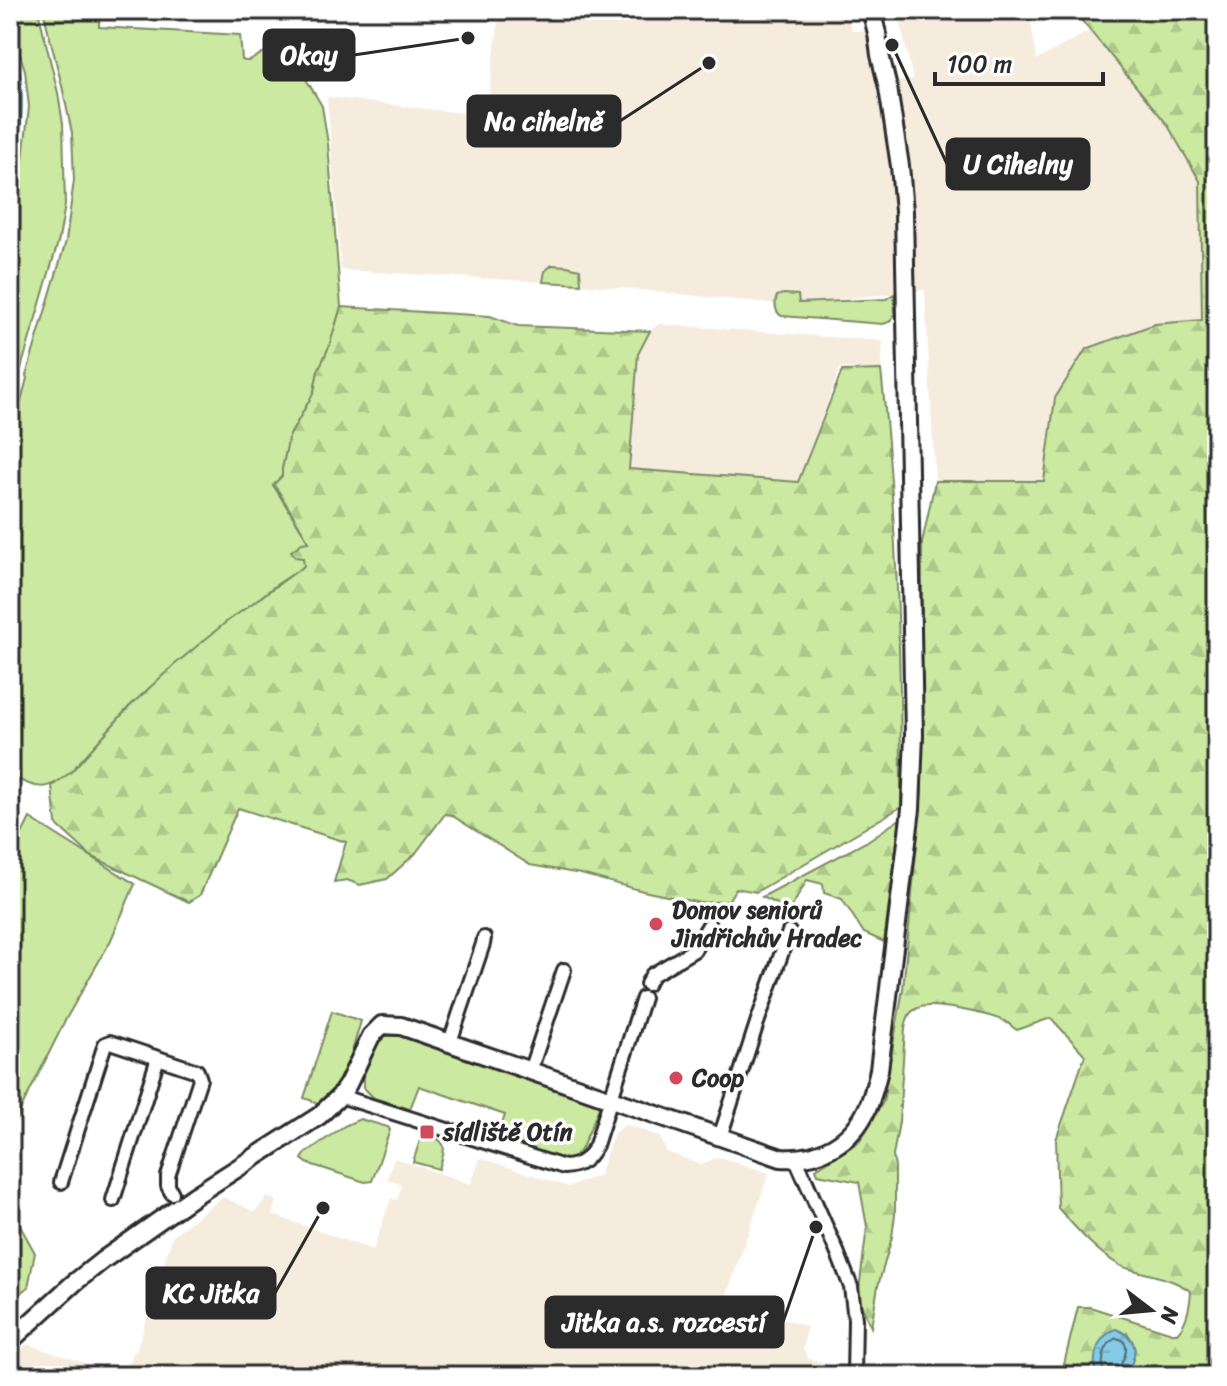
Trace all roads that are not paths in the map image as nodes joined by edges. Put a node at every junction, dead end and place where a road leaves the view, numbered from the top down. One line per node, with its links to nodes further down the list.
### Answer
1 (871, 10): 14 (street)
2 (709, 925): 6 (street)
3 (789, 932): 13 (street)
4 (484, 938): 8 (street)
5 (564, 970): 10 (street)
6 (647, 984)
7 (643, 998): 12 (street)
8 (452, 1036)
9 (158, 1058): 15 (street); 16 (street); 17 (street)
10 (530, 1071): 11 (street); 12 (street)
11 (340, 1096): 12 (street); 18 (street)
12 (610, 1099): 13 (street)
13 (720, 1137): 14 (street)
14 (796, 1159): 19 (street)
15 (61, 1182)
16 (172, 1193)
17 (113, 1200)
18 (10, 1341)
19 (854, 1376)

